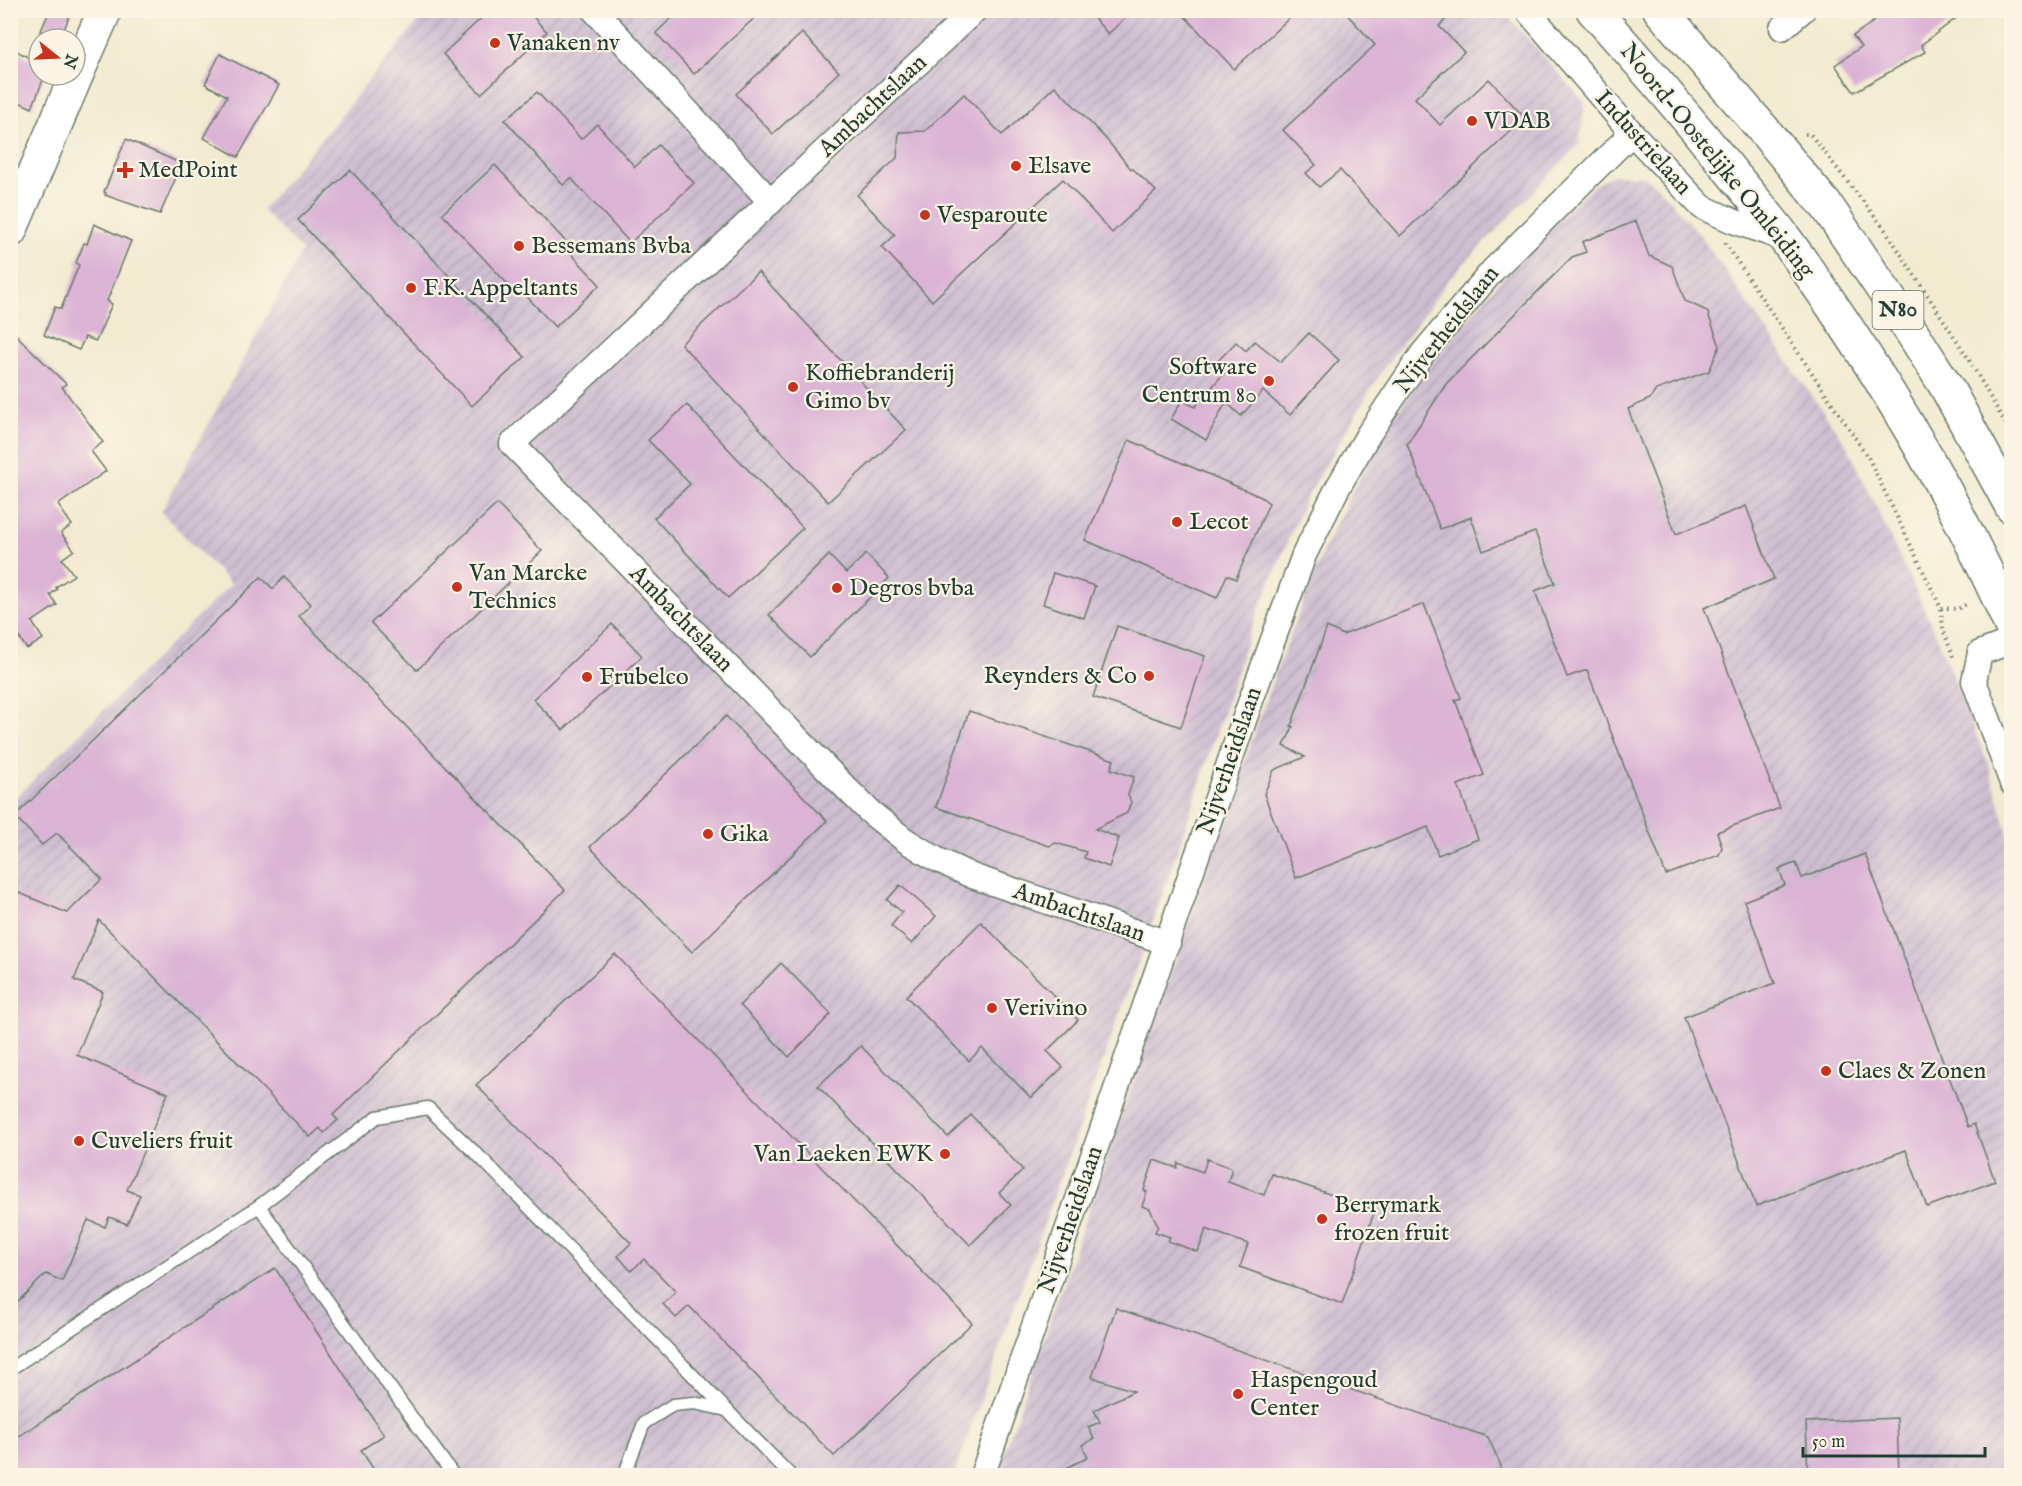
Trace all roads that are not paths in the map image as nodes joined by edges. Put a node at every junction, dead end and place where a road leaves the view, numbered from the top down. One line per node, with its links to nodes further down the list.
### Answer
1 (105, 10): 11 (main road)
2 (594, 10): 10 (street)
3 (975, 10): 10 (street, Ambachtslaan)
4 (1527, 10): 9 (street, Industrielaan)
5 (1593, 10): 12 (main road, Noord-Oostelijke Omleiding / N80)
6 (1660, 10): 13 (main road, N80)
7 (1803, 10): 8 (street)
8 (1782, 28)
9 (1632, 133): 12 (street, Industrielaan); 17 (street, Nijverheidslaan)
10 (771, 202): 17 (street, Ambachtslaan)
11 (10, 231)
12 (1785, 238): 14 (main road, Noord-Oostelijke Omleiding / N80)
13 (2012, 507)
14 (2012, 628)
15 (2012, 641): 16 (street)
16 (2012, 783)
17 (1168, 943): 24 (street, Nijverheidslaan)
18 (259, 1206): 19 (lane); 20 (lane); 21 (lane)
19 (10, 1369)
20 (727, 1410): 22 (lane); 23 (lane)
21 (454, 1476)
22 (624, 1476)
23 (791, 1476)
24 (982, 1476)

